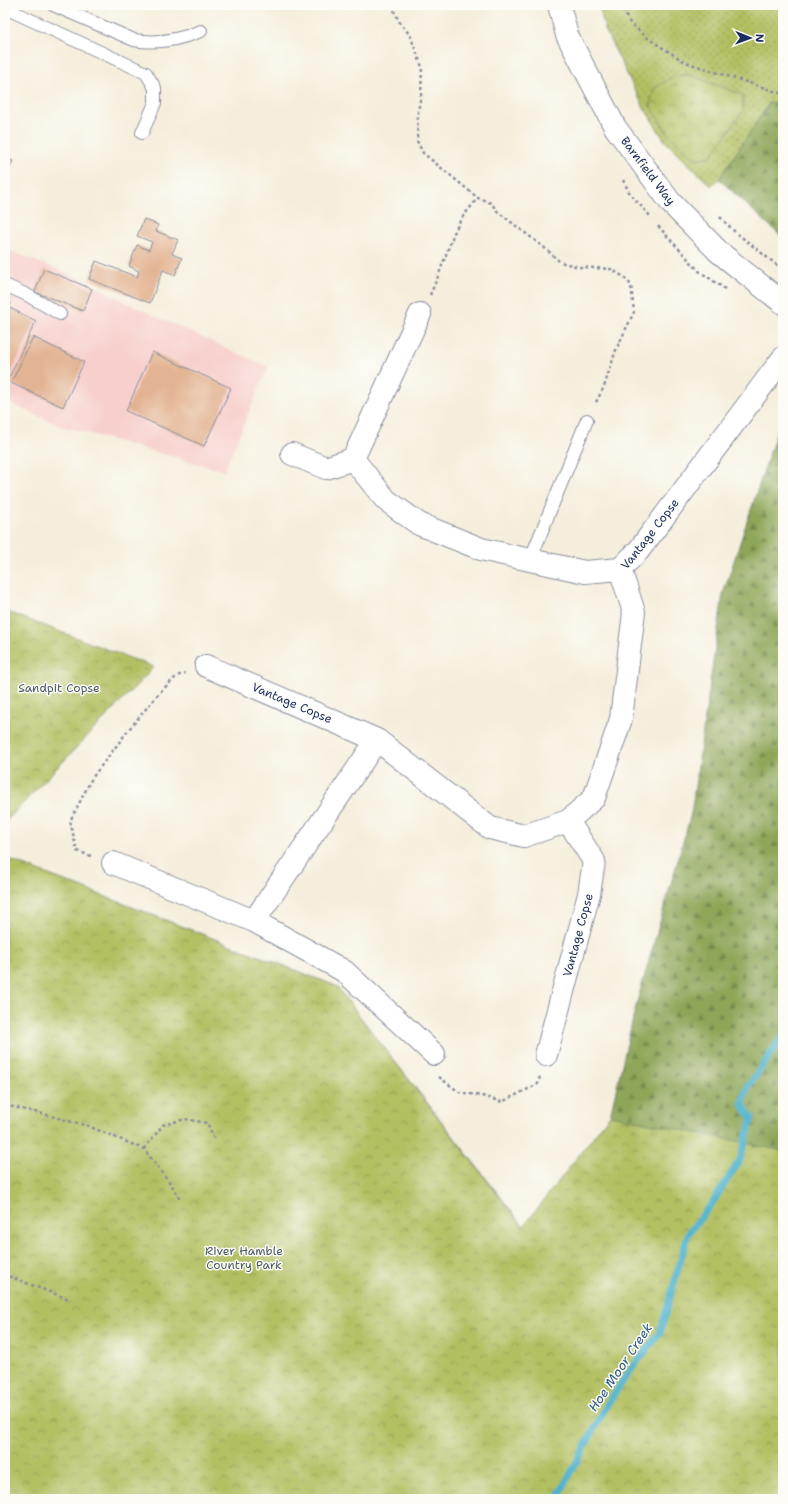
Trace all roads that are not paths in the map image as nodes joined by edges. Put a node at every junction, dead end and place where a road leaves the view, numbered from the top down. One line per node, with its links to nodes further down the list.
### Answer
1 (53, 5): 4 (lane)
2 (559, 5): 7 (street, Barnfield Way)
3 (5, 8): 5 (lane)
4 (201, 31)
5 (142, 133)
6 (5, 285): 8 (lane)
7 (783, 302)
8 (60, 314)
9 (420, 314): 13 (street)
10 (783, 358): 15 (street, Vantage Copse)
11 (587, 420): 14 (lane)
12 (292, 454): 13 (street)
13 (353, 459): 14 (street)
14 (530, 560): 15 (street)
15 (620, 569): 18 (street, Vantage Copse)
16 (206, 666): 17 (street, Vantage Copse)
17 (377, 740): 18 (street, Vantage Copse); 20 (street)
18 (568, 821): 22 (street, Vantage Copse)
19 (113, 863): 20 (street)
20 (254, 921): 21 (street)
21 (434, 1054)
22 (546, 1055)

